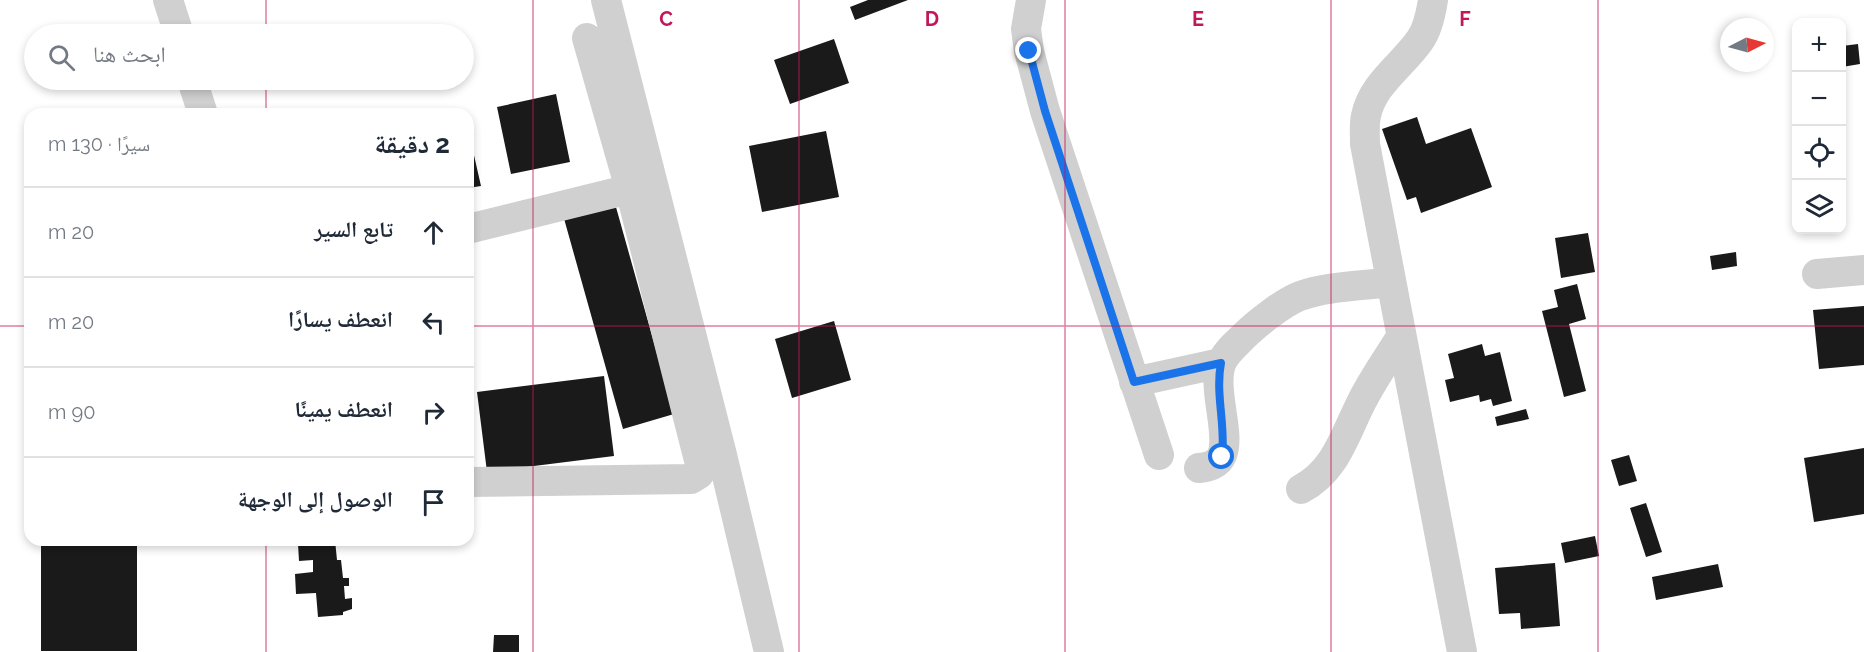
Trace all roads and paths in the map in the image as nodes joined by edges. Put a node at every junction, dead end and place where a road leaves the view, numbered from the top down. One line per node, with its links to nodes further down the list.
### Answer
1 (168, 0): 5 (street)
2 (606, 0): 21 (street)
3 (1031, 0): 16 (street)
4 (1433, 0): 13 (street)
5 (176, 24)
6 (586, 38): 9 (street)
7 (195, 90): 8 (street)
8 (201, 108)
9 (630, 189): 10 (street); 19 (street)
10 (474, 228)
11 (1864, 270): 12 (street)
12 (1817, 274)
13 (1391, 282): 14 (street); 15 (street)
14 (1401, 337): 20 (street); 22 (street)
15 (1221, 363): 16 (street); 18 (street)
16 (1134, 382): 17 (street)
17 (1159, 455)
18 (1199, 468)
19 (474, 482)
20 (1301, 489)
21 (769, 652)
22 (1462, 652)

